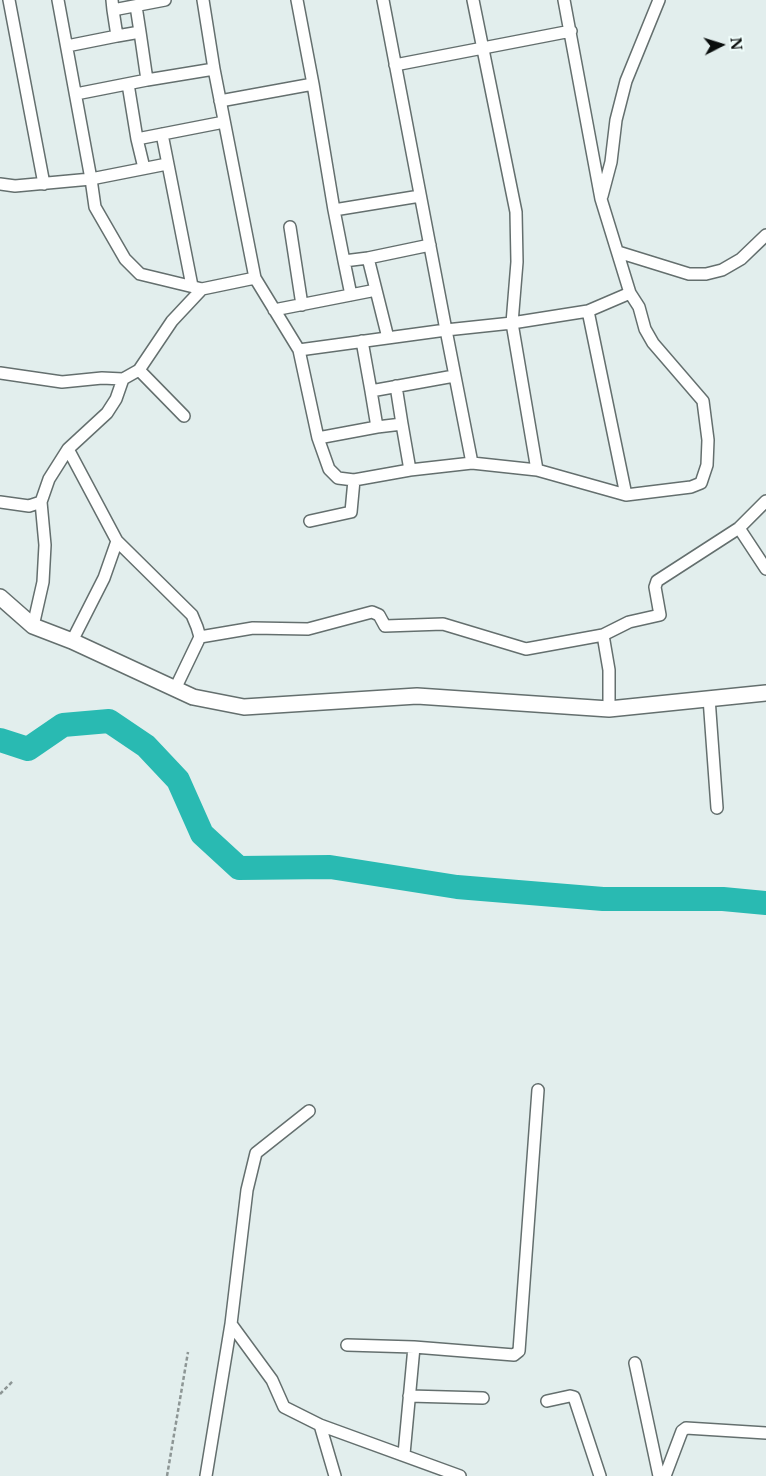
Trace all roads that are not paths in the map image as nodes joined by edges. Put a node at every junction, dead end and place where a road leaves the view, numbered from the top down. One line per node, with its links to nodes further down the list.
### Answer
1 (8, 0): 31 (street)
2 (58, 0): 15 (street)
3 (165, 0): 11 (street)
4 (203, 0): 18 (street)
5 (297, 0): 21 (street)
6 (383, 0): 17 (street)
7 (472, 0): 16 (street)
8 (564, 0): 12 (street)
9 (660, 0): 33 (street)
10 (113, 5): 11 (street); 14 (street)
11 (136, 6): 13 (street)
12 (571, 31): 16 (street); 33 (street)
13 (140, 32): 14 (street); 19 (street)
14 (117, 36): 15 (street)
15 (67, 46): 22 (street)
16 (483, 48): 17 (street); 49 (street)
17 (395, 66): 32 (street)
18 (214, 69): 19 (street); 23 (street)
19 (147, 80): 20 (street)
20 (128, 84): 22 (street); 26 (street)
21 (313, 84): 23 (street); 34 (street)
22 (76, 94): 29 (street)
23 (220, 101): 24 (street)
24 (224, 122): 25 (street); 41 (street)
25 (162, 134): 26 (street); 27 (street)
26 (137, 139): 28 (street)
27 (167, 164): 28 (street); 42 (street)
28 (144, 168): 29 (street)
29 (91, 179): 31 (street); 42 (street)
30 (0, 184): 31 (street)
31 (44, 184)
32 (420, 196): 34 (street); 37 (street)
33 (601, 199): 38 (street)
34 (334, 210): 40 (street)
35 (290, 227): 46 (street)
36 (766, 235): 38 (street)
37 (430, 244): 39 (street); 50 (street)
38 (618, 252): 44 (street)
39 (368, 258): 40 (street); 43 (street)
40 (344, 261): 45 (street)
41 (255, 278): 42 (street); 47 (street)
42 (197, 287): 54 (street)
43 (376, 290): 45 (street); 51 (street)
44 (630, 292): 48 (street); 69 (street)
45 (351, 295): 46 (street)
46 (302, 305): 47 (street)
47 (274, 310): 53 (street)
48 (588, 311): 49 (street); 69 (street)
49 (512, 323): 50 (street); 67 (street)
50 (446, 330): 51 (street); 56 (street)
51 (388, 338): 52 (street)
52 (362, 342): 53 (street); 59 (street)
53 (298, 350): 63 (street)
54 (139, 370): 57 (street); 60 (street)
55 (0, 373): 57 (street)
56 (454, 376): 58 (street); 65 (street)
57 (123, 380): 64 (street)
58 (396, 386): 59 (street); 61 (street)
59 (371, 391): 62 (street)
60 (184, 416)
61 (402, 424): 62 (street); 66 (street)
62 (377, 427): 63 (street)
63 (318, 438): 68 (street)
64 (68, 449): 72 (street); 75 (street)
65 (472, 464): 66 (street); 67 (street)
66 (410, 470): 68 (street)
67 (536, 470): 69 (street)
68 (354, 480): 73 (street)
69 (626, 495)
70 (766, 501): 74 (street)
71 (0, 502): 72 (street)
72 (41, 502): 78 (street)
73 (310, 522)
74 (739, 528): 76 (street); 79 (street)
75 (117, 541): 80 (street); 81 (street)
76 (766, 569)
77 (0, 597): 78 (street)
78 (33, 626): 81 (street)
79 (603, 635): 80 (street); 85 (street)
80 (200, 637): 82 (street)
81 (72, 641): 82 (street)
82 (175, 689): 85 (street)
83 (766, 693): 84 (street)
84 (710, 698): 85 (street); 86 (street)
85 (609, 709)
86 (717, 808)
87 (538, 1090): 91 (street)
88 (309, 1111): 89 (street)
89 (231, 1324): 96 (street); 99 (street)
90 (347, 1345): 91 (street)
91 (414, 1348): 93 (street)
92 (635, 1363): 103 (street)
93 (409, 1396): 94 (street); 98 (street)
94 (483, 1398)
95 (547, 1401): 102 (street)
96 (320, 1425): 98 (street); 100 (street)
97 (766, 1433): 104 (street)
98 (404, 1454): 101 (street)
99 (206, 1476)
100 (335, 1476)
101 (460, 1476)
102 (600, 1476)
103 (659, 1476)
104 (665, 1476)

